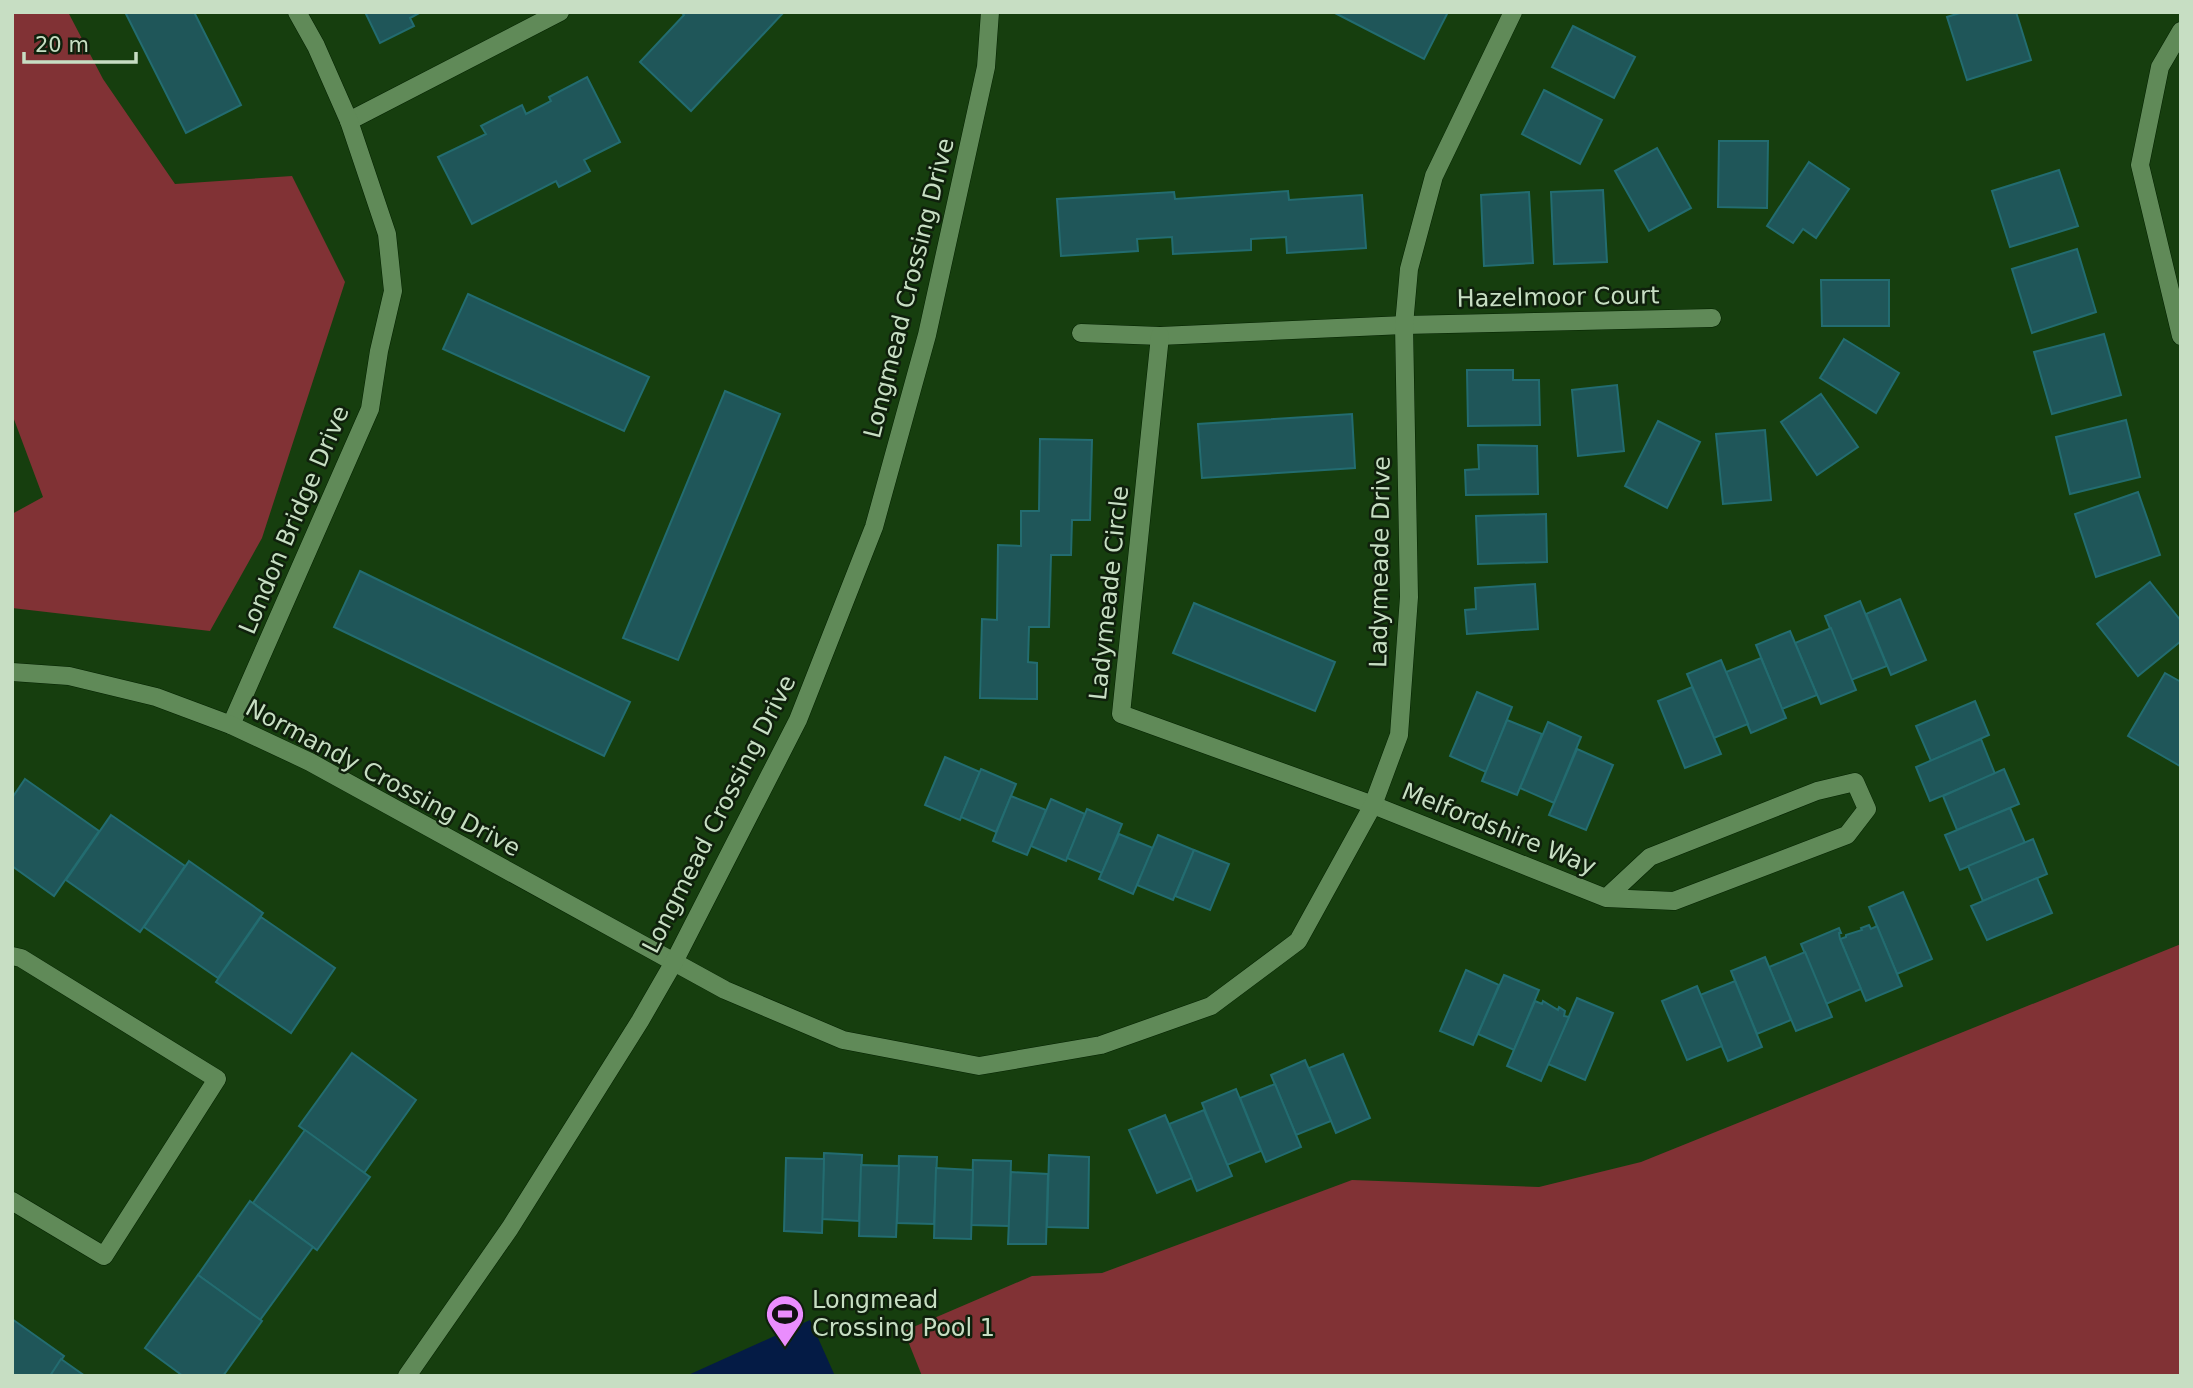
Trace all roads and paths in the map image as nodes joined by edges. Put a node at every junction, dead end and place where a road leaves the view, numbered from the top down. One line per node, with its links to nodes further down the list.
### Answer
1 (297, 12): 6 (street, London Bridge Drive)
2 (560, 12): 6 (street)
3 (990, 12): 17 (street, Longmead Crossing Drive)
4 (1513, 12): 8 (street, Ladymeade Drive)
5 (2181, 31): 9 (street)
6 (349, 121): 13 (street, London Bridge Drive)
7 (1712, 318): 8 (street, Hazelmoor Court)
8 (1405, 326): 11 (street); 14 (street, Ladymeade Drive)
9 (2180, 331)
10 (1081, 332): 11 (street)
11 (1160, 336): 14 (street, Ladymeade Circle)
12 (12, 672): 13 (street, Normandy Crossing Drive)
13 (232, 725): 17 (street, Normandy Crossing Drive)
14 (1373, 805): 15 (street, Melfordshire Way); 17 (street, Ladymeade Drive)
15 (1606, 898): 15 (street, Melfordshire Way)
16 (12, 956): 18 (street)
17 (674, 962): 19 (street, Longmead Crossing Drive)
18 (12, 1201)
19 (407, 1376)

